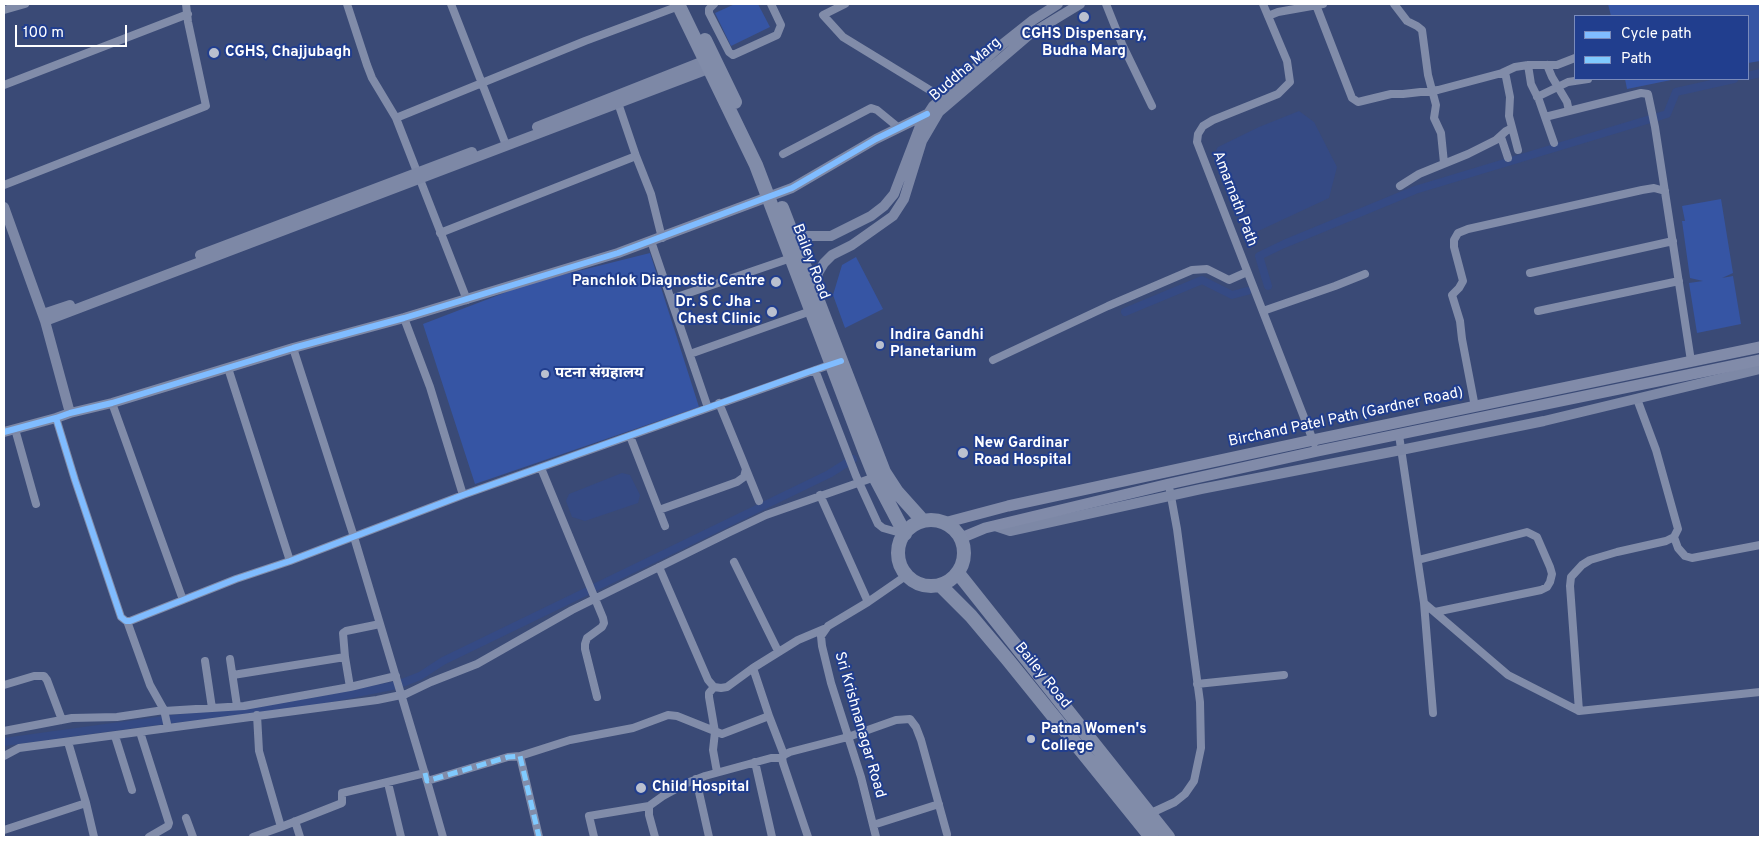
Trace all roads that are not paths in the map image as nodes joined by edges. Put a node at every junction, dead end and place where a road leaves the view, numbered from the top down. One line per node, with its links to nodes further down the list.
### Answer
1 (24, 4): 15 (street)
2 (186, 4): 16 (street)
3 (347, 4): 36 (street)
4 (451, 4): 25 (street)
5 (681, 4): 20 (highway, Bailey Road); 25 (street)
6 (714, 4): 18 (street)
7 (771, 4): 18 (street)
8 (844, 4): 31 (street)
9 (1080, 4): 14 (street, Buddha Marg)
10 (1106, 4): 32 (street)
11 (1263, 4): 17 (street, Amarnath Path)
12 (1319, 4): 17 (street); 28 (street)
13 (1394, 4): 28 (street)
14 (1052, 9): 31 (street, Buddha Marg)
15 (4, 10)
16 (188, 14): 26 (street); 48 (street)
17 (1268, 16): 59 (street, Amarnath Path)
18 (729, 52): 20 (street)
19 (1574, 58): 22 (street)
20 (709, 64): 30 (street); 51 (highway, Bailey Road)
21 (1528, 65): 22 (street); 23 (street); 29 (street)
22 (1547, 65): 27 (street)
23 (1505, 72): 28 (street); 38 (street)
24 (1580, 80): 27 (street)
25 (481, 82): 36 (street); 40 (street)
26 (4, 85)
27 (1558, 87): 29 (street); 33 (street)
28 (1433, 90): 46 (street)
29 (1537, 97): 35 (street)
30 (617, 100): 40 (street); 44 (street)
31 (946, 100): 34 (street, Buddha Marg); 63 (street, Buddha Marg)
32 (1152, 106)
33 (1569, 111): 35 (street); 50 (street)
34 (927, 114): 37 (street); 53 (street, Buddha Marg)
35 (1546, 117): 41 (street)
36 (396, 118): 47 (street)
37 (899, 128): 43 (street); 51 (street)
38 (1512, 128): 39 (street); 42 (street)
39 (1501, 137): 45 (street); 46 (street)
40 (508, 141): 47 (street)
41 (1554, 143)
42 (1518, 150)
43 (783, 154)
44 (636, 156): 54 (street); 55 (street)
45 (1508, 158)
46 (1444, 163): 49 (street)
47 (419, 175): 54 (street); 69 (street)
48 (4, 185)
49 (1400, 186)
50 (1665, 191): 57 (street); 85 (street)
51 (773, 196): 53 (highway, Bailey Road); 55 (street); 58 (highway, Bailey Road)
52 (4, 207): 69 (street)
53 (791, 230): 63 (highway, Bailey Road)
54 (440, 233): 64 (street)
55 (662, 238): 56 (street)
56 (651, 241): 64 (street); 65 (street)
57 (1673, 241): 60 (street); 62 (street)
58 (790, 258): 65 (street); 66 (highway, Bailey Road)
59 (1247, 272): 67 (street, Amarnath Path); 74 (street)
60 (1530, 273)
61 (1366, 274): 67 (street)
62 (1679, 281): 68 (street); 76 (street)
63 (815, 294): 77 (highway, Bailey Road)
64 (467, 300): 70 (street)
65 (671, 300): 73 (street)
66 (811, 310): 73 (street); 77 (highway, Bailey Road)
67 (1263, 311): 93 (street, Amarnath Path)
68 (1538, 312)
69 (44, 318): 87 (street)
70 (404, 318): 72 (street); 100 (street)
71 (1758, 347): 76 (main road, Birchand Patel Path (Gardner Road))
72 (293, 348): 78 (street); 109 (street)
73 (690, 354): 86 (street)
74 (993, 360)
75 (1760, 360): 81 (main road, Birchand Patel Path (Gardner Road))
76 (1691, 361): 85 (main road, Birchand Patel Path (Gardner Road))
77 (836, 363): 80 (street); 97 (highway, Bailey Road); 105 (highway, Bailey Road)
78 (228, 368): 83 (street); 114 (street)
79 (1760, 369): 82 (street)
80 (815, 370): 84 (street); 98 (street)
81 (1634, 386): 82 (street); 91 (main road, Birchand Patel Path (Gardner Road))
82 (1637, 399): 94 (street); 110 (street)
83 (112, 403): 87 (street); 121 (street)
84 (719, 404): 86 (street); 96 (street)
85 (1475, 407): 93 (main road, Birchand Patel Path (Gardner Road))
86 (708, 408): 92 (street)
87 (70, 413): 88 (street)
88 (56, 418): 89 (street); 125 (street)
89 (15, 429): 90 (street); 103 (street)
90 (4, 432)
91 (1399, 435): 93 (main road, Birchand Patel Path (Gardner Road)); 94 (street)
92 (630, 436): 95 (street); 104 (street)
93 (1315, 446): 99 (main road, Birchand Patel Path (Gardner Road))
94 (1401, 450): 99 (street); 113 (street)
95 (541, 468): 100 (street); 120 (street)
96 (746, 470): 102 (street); 104 (street)
97 (875, 477): 98 (street); 108 (highway, Bailey Road)
98 (857, 479): 101 (street); 108 (street)
99 (1169, 484): 106 (main road, Birchand Patel Path (Gardner Road)); 111 (main road, Birchand Patel Path (Gardner Road)); 136 (street)
100 (463, 495): 109 (street)
101 (820, 495): 116 (street); 122 (street)
102 (759, 501)
103 (36, 504)
104 (659, 510): 107 (street)
105 (923, 521): 106 (highway); 108 (highway)
106 (944, 523): 111 (highway)
107 (665, 526)
108 (905, 534): 118 (highway)
109 (354, 537): 114 (street); 126 (street)
110 (1674, 537): 112 (street); 145 (street)
111 (960, 538): 117 (highway)
112 (1760, 545)
113 (1418, 560): 123 (street); 124 (street)
114 (290, 561): 121 (street)
115 (734, 562): 128 (street)
116 (659, 567): 120 (street); 138 (street)
117 (958, 573): 119 (highway); 170 (highway)
118 (907, 575): 119 (highway); 122 (street)
119 (940, 585): 191 (highway, Bailey Road)
120 (595, 596): 141 (street); 142 (street)
121 (182, 600): 125 (street)
122 (868, 602): 127 (street)
123 (1424, 603): 124 (street); 147 (street)
124 (1435, 612): 145 (street)
125 (127, 621): 146 (street)
126 (380, 624): 129 (street); 135 (street)
127 (824, 629): 128 (street); 156 (street, Sri Krishnanagar Road)
128 (778, 652): 132 (street)
129 (345, 657): 133 (street); 139 (street)
130 (230, 659): 133 (street)
131 (205, 661): 144 (street)
132 (753, 668): 138 (street); 149 (street)
133 (233, 675): 143 (street)
134 (1284, 675): 136 (street)
135 (396, 678): 139 (street); 141 (street)
136 (1197, 684): 170 (street)
137 (4, 685): 150 (street)
138 (714, 686): 154 (street)
139 (350, 687): 143 (street)
140 (1760, 692): 145 (street)
141 (401, 693): 148 (street); 163 (street)
142 (598, 697)
143 (237, 706): 144 (street)
144 (212, 708): 146 (street)
145 (1579, 711)
146 (165, 712): 150 (street); 151 (street)
147 (1433, 713)
148 (257, 715): 151 (street); 174 (street)
149 (769, 716): 154 (street); 160 (street)
150 (62, 720): 152 (street)
151 (168, 727): 153 (street)
152 (4, 731)
153 (140, 732): 155 (street); 178 (street)
154 (715, 732): 159 (street); 162 (street)
155 (115, 736): 157 (street); 166 (street)
156 (848, 737): 160 (street); 168 (street); 173 (street, Sri Krishnanagar Road)
157 (68, 742): 158 (street); 167 (street)
158 (4, 756)
159 (520, 756): 163 (street); 184 (street)
160 (783, 756): 161 (street); 189 (street)
161 (755, 762): 162 (street); 188 (street)
162 (717, 772): 164 (street)
163 (426, 777): 165 (street); 183 (street)
164 (696, 779): 169 (street); 187 (street)
165 (388, 782): 172 (street); 182 (street)
166 (132, 790)
167 (86, 803): 175 (street); 177 (street)
168 (939, 804): 173 (street); 176 (street)
169 (648, 806): 185 (street); 186 (street)
170 (1149, 814): 192 (highway)
171 (186, 818): 179 (street)
172 (295, 821): 174 (street); 181 (street)
173 (873, 825): 190 (street, Sri Krishnanagar Road)
174 (281, 827): 180 (street)
175 (4, 830)
176 (947, 834)
177 (94, 837)
178 (149, 837)
179 (193, 837)
180 (253, 837)
181 (300, 837)
182 (401, 837)
183 (443, 837)
184 (539, 837)
185 (594, 837)
186 (655, 837)
187 (709, 837)
188 (772, 837)
189 (808, 837)
190 (876, 837)
191 (1151, 837)
192 (1168, 837)

